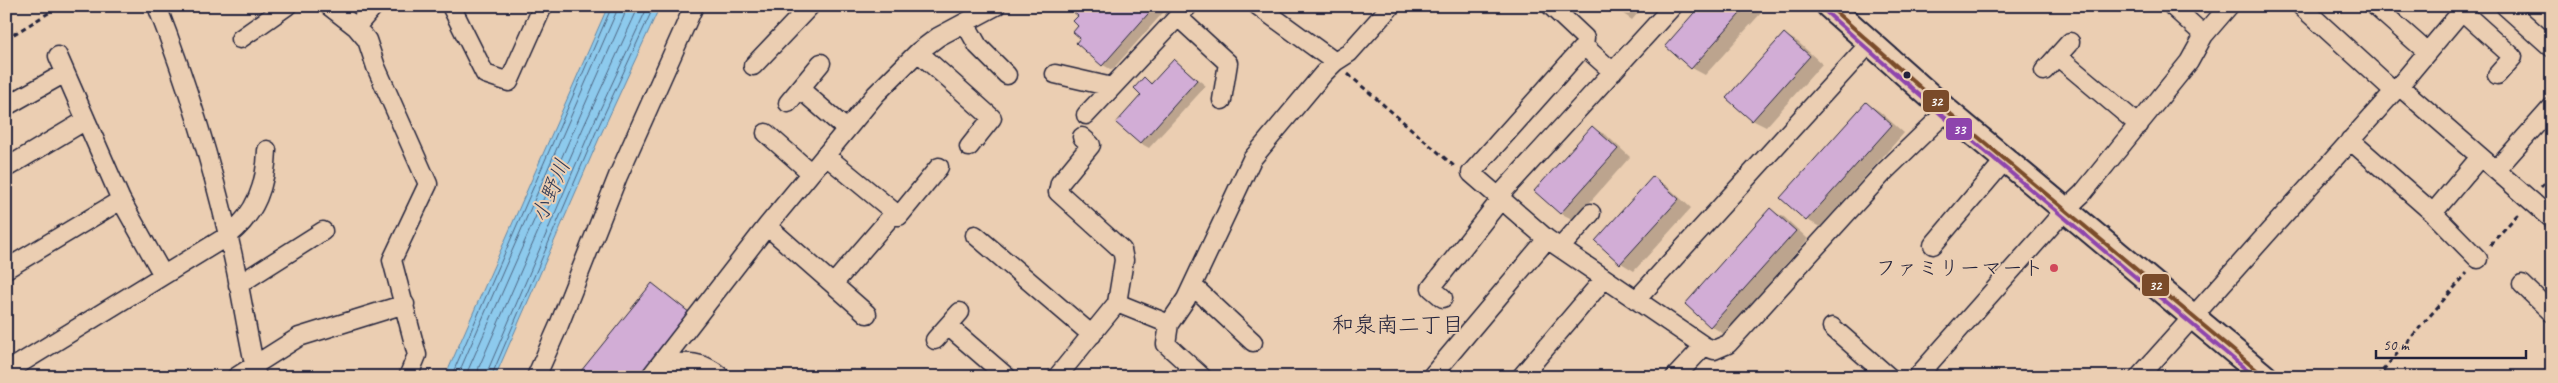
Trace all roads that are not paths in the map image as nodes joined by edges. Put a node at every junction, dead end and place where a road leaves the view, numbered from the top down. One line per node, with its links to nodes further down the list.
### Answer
1 (157, 6): 76 (street)
2 (287, 6): 25 (street)
3 (328, 6): 23 (street)
4 (374, 6): 23 (street)
5 (451, 6): 6 (street)
6 (543, 6)
7 (694, 6): 108 (street)
8 (810, 6): 36 (street)
9 (996, 6): 22 (street)
10 (1258, 6): 34 (street)
11 (1391, 6): 34 (street)
12 (1551, 6): 28 (street)
13 (1673, 6): 39 (street)
14 (1828, 6): 27 (street)
15 (2172, 6): 24 (street)
16 (2228, 6): 24 (street)
17 (2301, 6): 44 (street)
18 (2375, 6): 31 (street)
19 (2505, 6): 29 (street)
20 (2464, 9): 31 (street); 42 (street)
21 (1183, 11): 43 (street); 47 (street)
22 (965, 23): 30 (street); 41 (street)
23 (356, 27): 91 (street)
24 (2204, 35): 53 (street)
25 (240, 38)
26 (2070, 42): 33 (street)
27 (1870, 43): 50 (street); 89 (street)
28 (1584, 46): 39 (street); 67 (street)
29 (2552, 48)
30 (918, 52): 54 (street); 58 (street)
31 (2427, 52): 44 (street)
32 (58, 56): 38 (street)
33 (2057, 56): 37 (street); 53 (street)
34 (1335, 62): 87 (street)
35 (822, 63): 45 (street)
36 (753, 66)
37 (2044, 71)
38 (65, 72): 46 (street); 52 (street)
39 (1613, 72): 67 (street)
40 (1055, 74): 43 (street)
41 (1007, 75)
42 (2497, 76)
43 (1112, 87): 51 (street)
44 (2396, 88): 57 (street); 61 (street)
45 (800, 89): 48 (street); 54 (street)
46 (6, 97)
47 (1222, 100)
48 (788, 103)
49 (2552, 107): 65 (street)
50 (1946, 111): 62 (street); 102 (street)
51 (1086, 115)
52 (86, 120): 64 (street); 68 (street)
53 (2139, 125): 69 (street)
54 (846, 129): 60 (street)
55 (766, 133): 66 (street)
56 (1082, 137): 90 (street)
57 (2350, 140): 71 (street); 95 (street)
58 (969, 147)
59 (267, 150): 76 (street)
60 (825, 155): 66 (street); 70 (street)
61 (2480, 157): 65 (street); 71 (street)
62 (2005, 160): 69 (street); 79 (street)
63 (939, 167): 70 (street)
64 (6, 168)
65 (2496, 170): 73 (street)
66 (810, 172): 74 (street)
67 (1500, 198): 78 (street); 88 (street)
68 (121, 200): 81 (street); 82 (street)
69 (2065, 210): 95 (street); 117 (street)
70 (895, 212): 84 (street)
71 (2433, 212): 80 (street)
72 (1591, 213): 78 (street)
73 (2552, 219)
74 (767, 226): 84 (street); 103 (street)
75 (323, 231): 86 (street)
76 (229, 235): 82 (street); 86 (street)
77 (975, 236): 99 (street)
78 (1553, 243): 83 (street); 113 (street)
79 (1933, 245)
80 (2478, 259)
81 (6, 269)
82 (163, 276): 105 (street)
83 (1604, 279): 89 (street); 114 (street)
84 (834, 283): 94 (street)
85 (2522, 284): 93 (street)
86 (238, 285): 104 (street)
87 (1192, 286): 96 (street); 101 (street)
88 (1443, 298)
89 (1636, 300): 102 (street)
90 (1117, 303): 96 (street); 99 (street)
91 (405, 304): 104 (street); 107 (street)
92 (960, 312): 97 (street)
93 (2552, 313)
94 (867, 314)
95 (2192, 316): 118 (street); 119 (street)
96 (1169, 324): 112 (street)
97 (948, 326): 100 (street); 110 (street)
98 (1832, 328): 116 (street)
99 (1092, 335): 111 (street)
100 (935, 340)
101 (1253, 342)
102 (1704, 346): 115 (street)
103 (656, 370): 109 (street)
104 (255, 371): 106 (street)
105 (6, 372)
106 (236, 377)
107 (408, 377)
108 (536, 377)
109 (722, 377)
110 (1007, 377)
111 (1057, 377)
112 (1202, 377)
113 (1431, 377)
114 (1521, 377)
115 (1675, 377)
116 (1890, 377)
117 (1917, 377)
118 (2139, 377)
119 (2265, 377)

